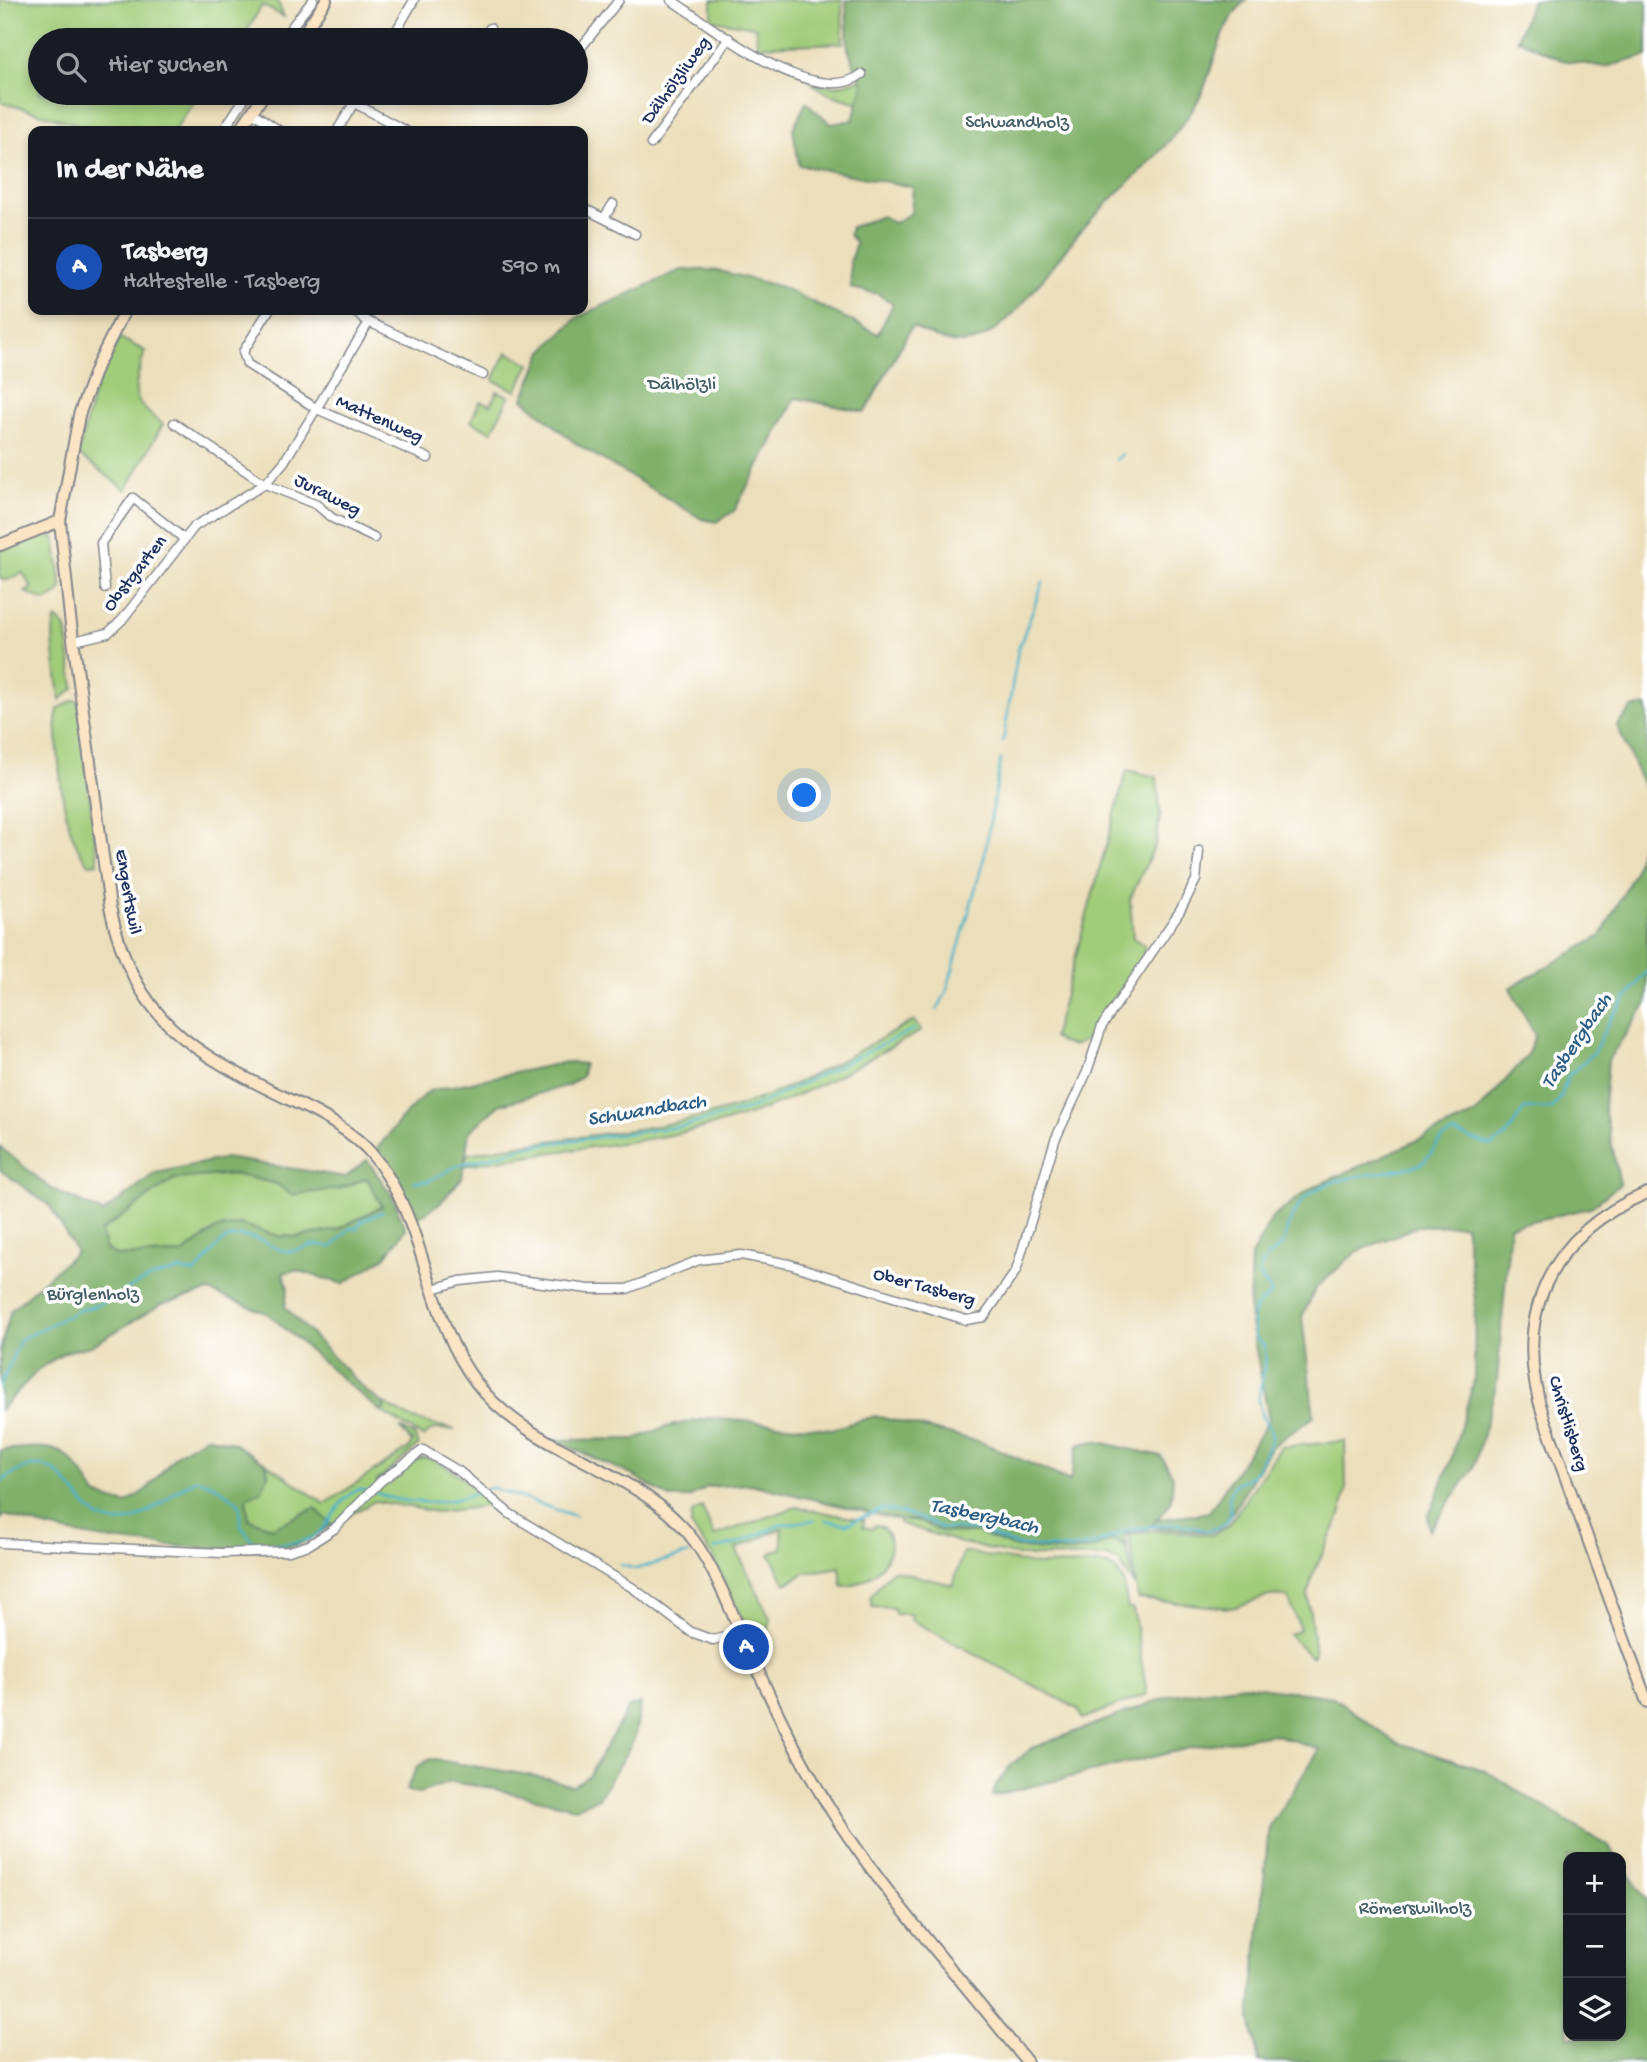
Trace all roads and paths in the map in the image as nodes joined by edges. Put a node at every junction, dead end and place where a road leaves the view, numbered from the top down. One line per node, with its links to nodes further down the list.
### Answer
1 (313, 0): 6 (street)
2 (326, 0): 7 (main road)
3 (414, 0): 8 (street)
4 (619, 0): 10 (street)
5 (671, 0): 9 (street)
6 (291, 28)
7 (307, 28)
8 (398, 28)
9 (729, 38): 11 (street); 22 (street, Dälhölzliweg)
10 (588, 39)
11 (862, 74)
12 (240, 105): 17 (street)
13 (257, 105): 16 (main road)
14 (353, 105): 20 (street)
15 (358, 105): 21 (street)
16 (252, 112): 18 (main road); 19 (street)
17 (226, 126)
18 (243, 126)
19 (273, 126)
20 (340, 126)
21 (397, 126)
22 (651, 144)
23 (613, 204): 25 (street)
24 (588, 210): 25 (street)
25 (604, 218): 26 (street)
26 (635, 234)
27 (122, 315): 36 (main road, Engertswil)
28 (266, 315): 32 (street, Mattenweg)
29 (358, 315): 30 (street)
30 (369, 322): 31 (street); 32 (street)
31 (483, 375)
32 (317, 410): 34 (street, Mattenweg); 35 (street)
33 (174, 423): 35 (street)
34 (428, 458)
35 (265, 484): 37 (street, Obstgarten); 38 (street, Juraweg)
36 (61, 521): 39 (main road); 41 (main road, Engertswil)
37 (183, 538): 40 (street, Obstgarten); 41 (street, Obstgarten)
38 (374, 538)
39 (0, 545)
40 (105, 588)
41 (74, 641): 44 (main road, Engertswil)
42 (1199, 851): 44 (street, Ober Tasberg)
43 (1647, 1193): 47 (main road, Christlisberg)
44 (433, 1289): 46 (main road, Engertswil)
45 (0, 1543): 46 (street)
46 (741, 1633): 48 (main road, Engertswil)
47 (1647, 1702)
48 (1027, 2062)

